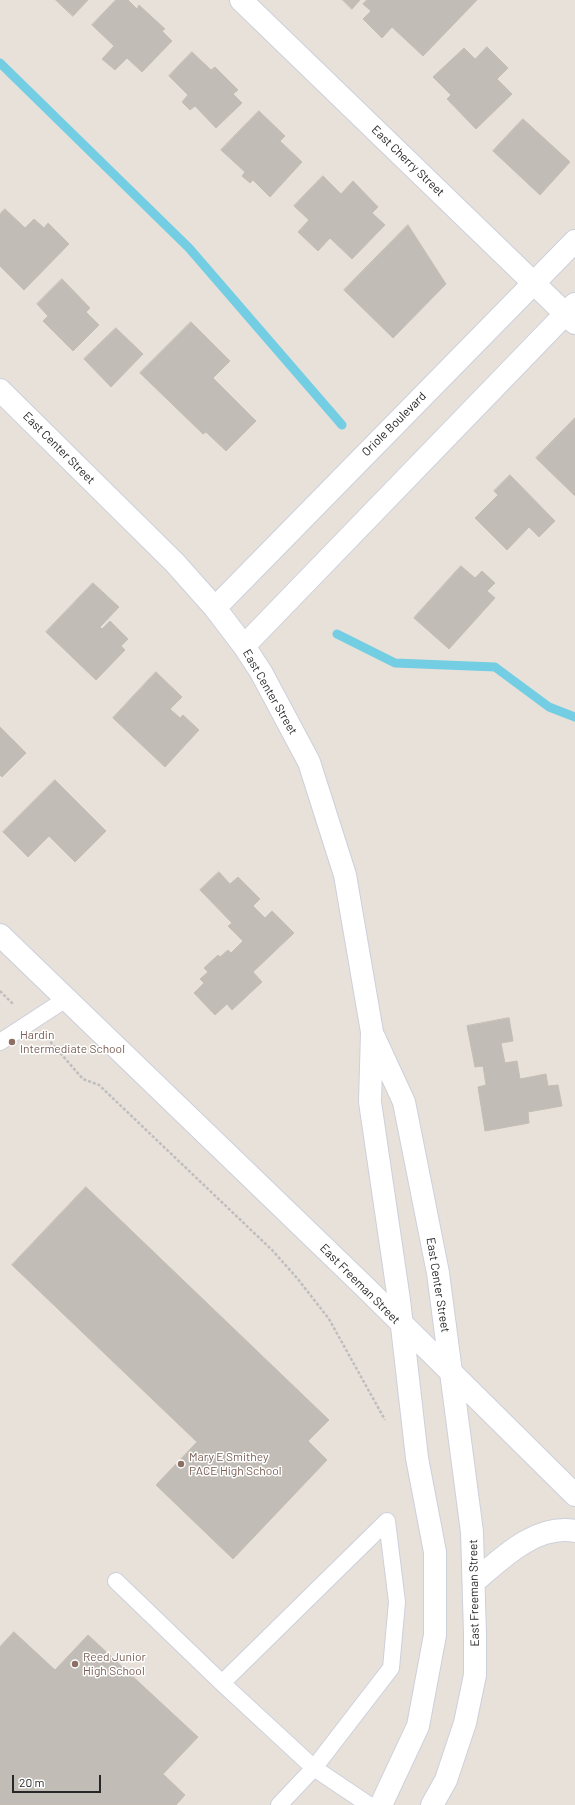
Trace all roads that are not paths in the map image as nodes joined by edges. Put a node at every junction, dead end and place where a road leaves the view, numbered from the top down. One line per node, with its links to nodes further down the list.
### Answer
1 (241, 0): 3 (street, East Cherry Street)
2 (575, 241): 3 (street, Oriole Boulevard)
3 (533, 283): 4 (street, East Cherry Street); 6 (street, Oriole Boulevard)
4 (572, 313): 7 (street)
5 (0, 390): 6 (street, East Center Street)
6 (215, 608): 7 (street, East Center Street)
7 (244, 646): 10 (street, East Center Street)
8 (0, 935): 9 (street, East Freeman Street)
9 (66, 999): 11 (lane); 12 (street, East Freeman Street)
10 (372, 1032): 12 (street, East Center Street); 13 (street, East Center Street)
11 (0, 1042)
12 (402, 1324): 13 (street); 22 (street, East Freeman Street)
13 (452, 1374): 14 (street); 17 (street, East Freeman Street)
14 (575, 1495)
15 (575, 1531): 17 (street)
16 (116, 1581): 18 (lane)
17 (474, 1582): 23 (street, East Freeman Street)
18 (222, 1683): 19 (lane); 19 (lane)
19 (314, 1768): 20 (lane); 21 (lane)
20 (279, 1805)
21 (369, 1805)
22 (381, 1805)
23 (432, 1805)

